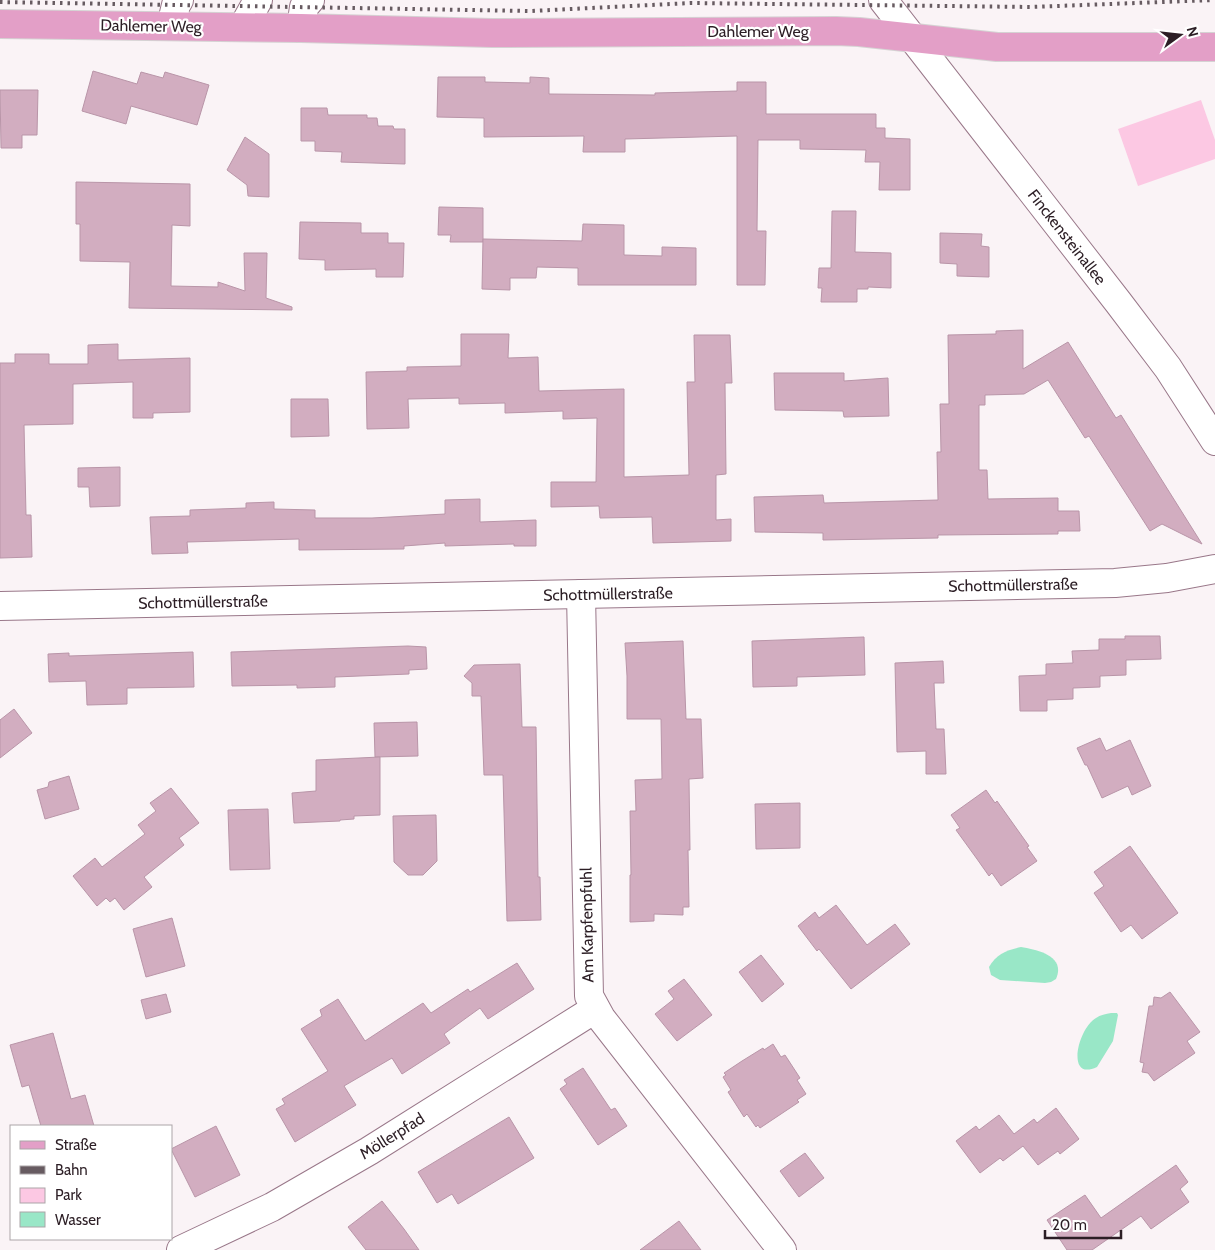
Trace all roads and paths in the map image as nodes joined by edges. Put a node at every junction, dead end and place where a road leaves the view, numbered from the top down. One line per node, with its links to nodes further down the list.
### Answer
1 (179, 0): 6 (street)
2 (258, 0): 7 (street)
3 (310, 0): 8 (street)
4 (883, 0): 9 (street, Finckensteinallee)
5 (0, 24): 6 (main road, Dahlemer Weg)
6 (171, 26): 7 (main road, Dahlemer Weg)
7 (243, 27): 8 (main road, Dahlemer Weg)
8 (301, 28): 9 (main road, Dahlemer Weg)
9 (913, 38): 10 (main road, Dahlemer Weg); 11 (street, Finckensteinallee)
10 (1215, 47)
11 (1215, 441)
12 (1215, 569): 13 (street, Schottmüllerstraße)
13 (581, 594): 14 (street, Schottmüllerstraße); 15 (street, Am Karpfenpfuhl)
14 (0, 606)
15 (595, 1008): 16 (street, Möllerpfad); 17 (street, Am Karpfenpfuhl)
16 (181, 1250)
17 (782, 1250)

